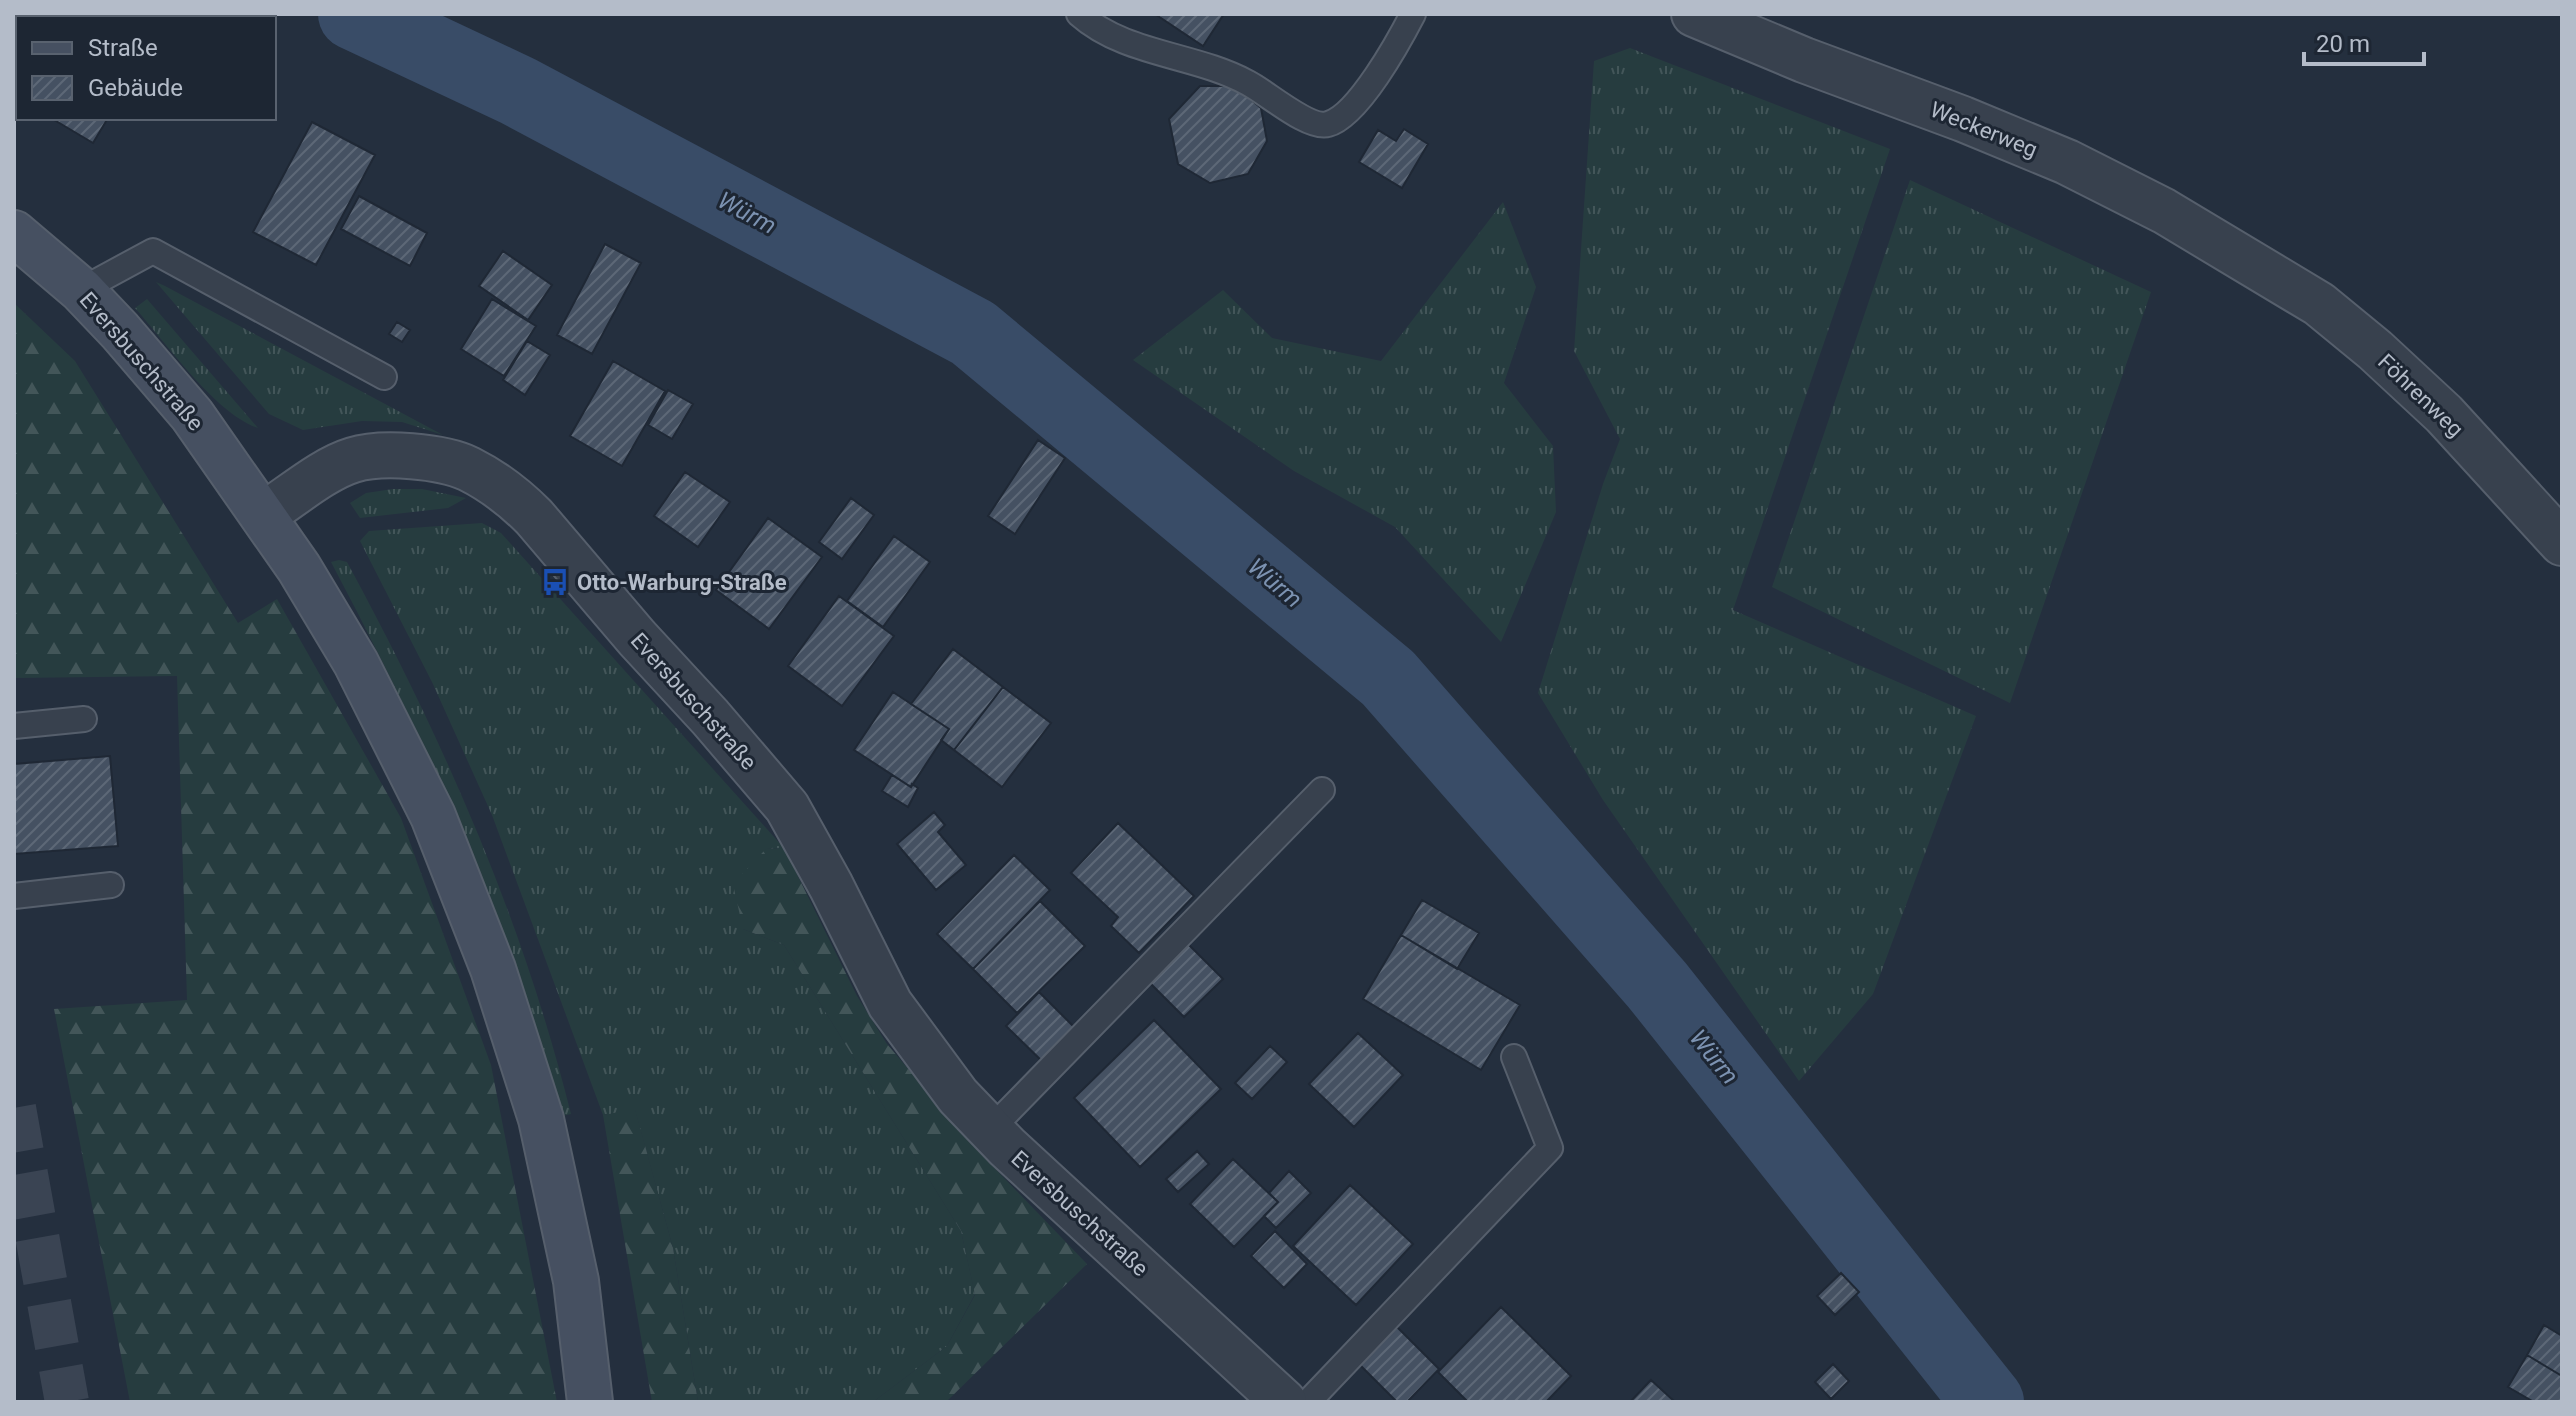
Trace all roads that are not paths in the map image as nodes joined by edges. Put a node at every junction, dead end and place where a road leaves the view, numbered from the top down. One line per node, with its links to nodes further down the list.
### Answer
1 (1079, 14): 2 (lane)
2 (1413, 14)
3 (1694, 14): 5 (street, Weckerweg)
4 (14, 233): 6 (main road, Eversbuschstraße)
5 (2261, 269): 9 (street, Föhrenweg)
6 (81, 290): 7 (lane); 8 (main road, Eversbuschstraße)
7 (384, 377)
8 (263, 515): 16 (street, Eversbuschstraße); 17 (main road)
9 (2562, 543)
10 (84, 719): 11 (lane)
11 (14, 726)
12 (1322, 790): 16 (lane)
13 (111, 885): 14 (lane)
14 (14, 896)
15 (1514, 1057): 19 (lane)
16 (990, 1130): 18 (street, Eversbuschstraße)
17 (590, 1402)
18 (1284, 1402)
19 (1308, 1402)

